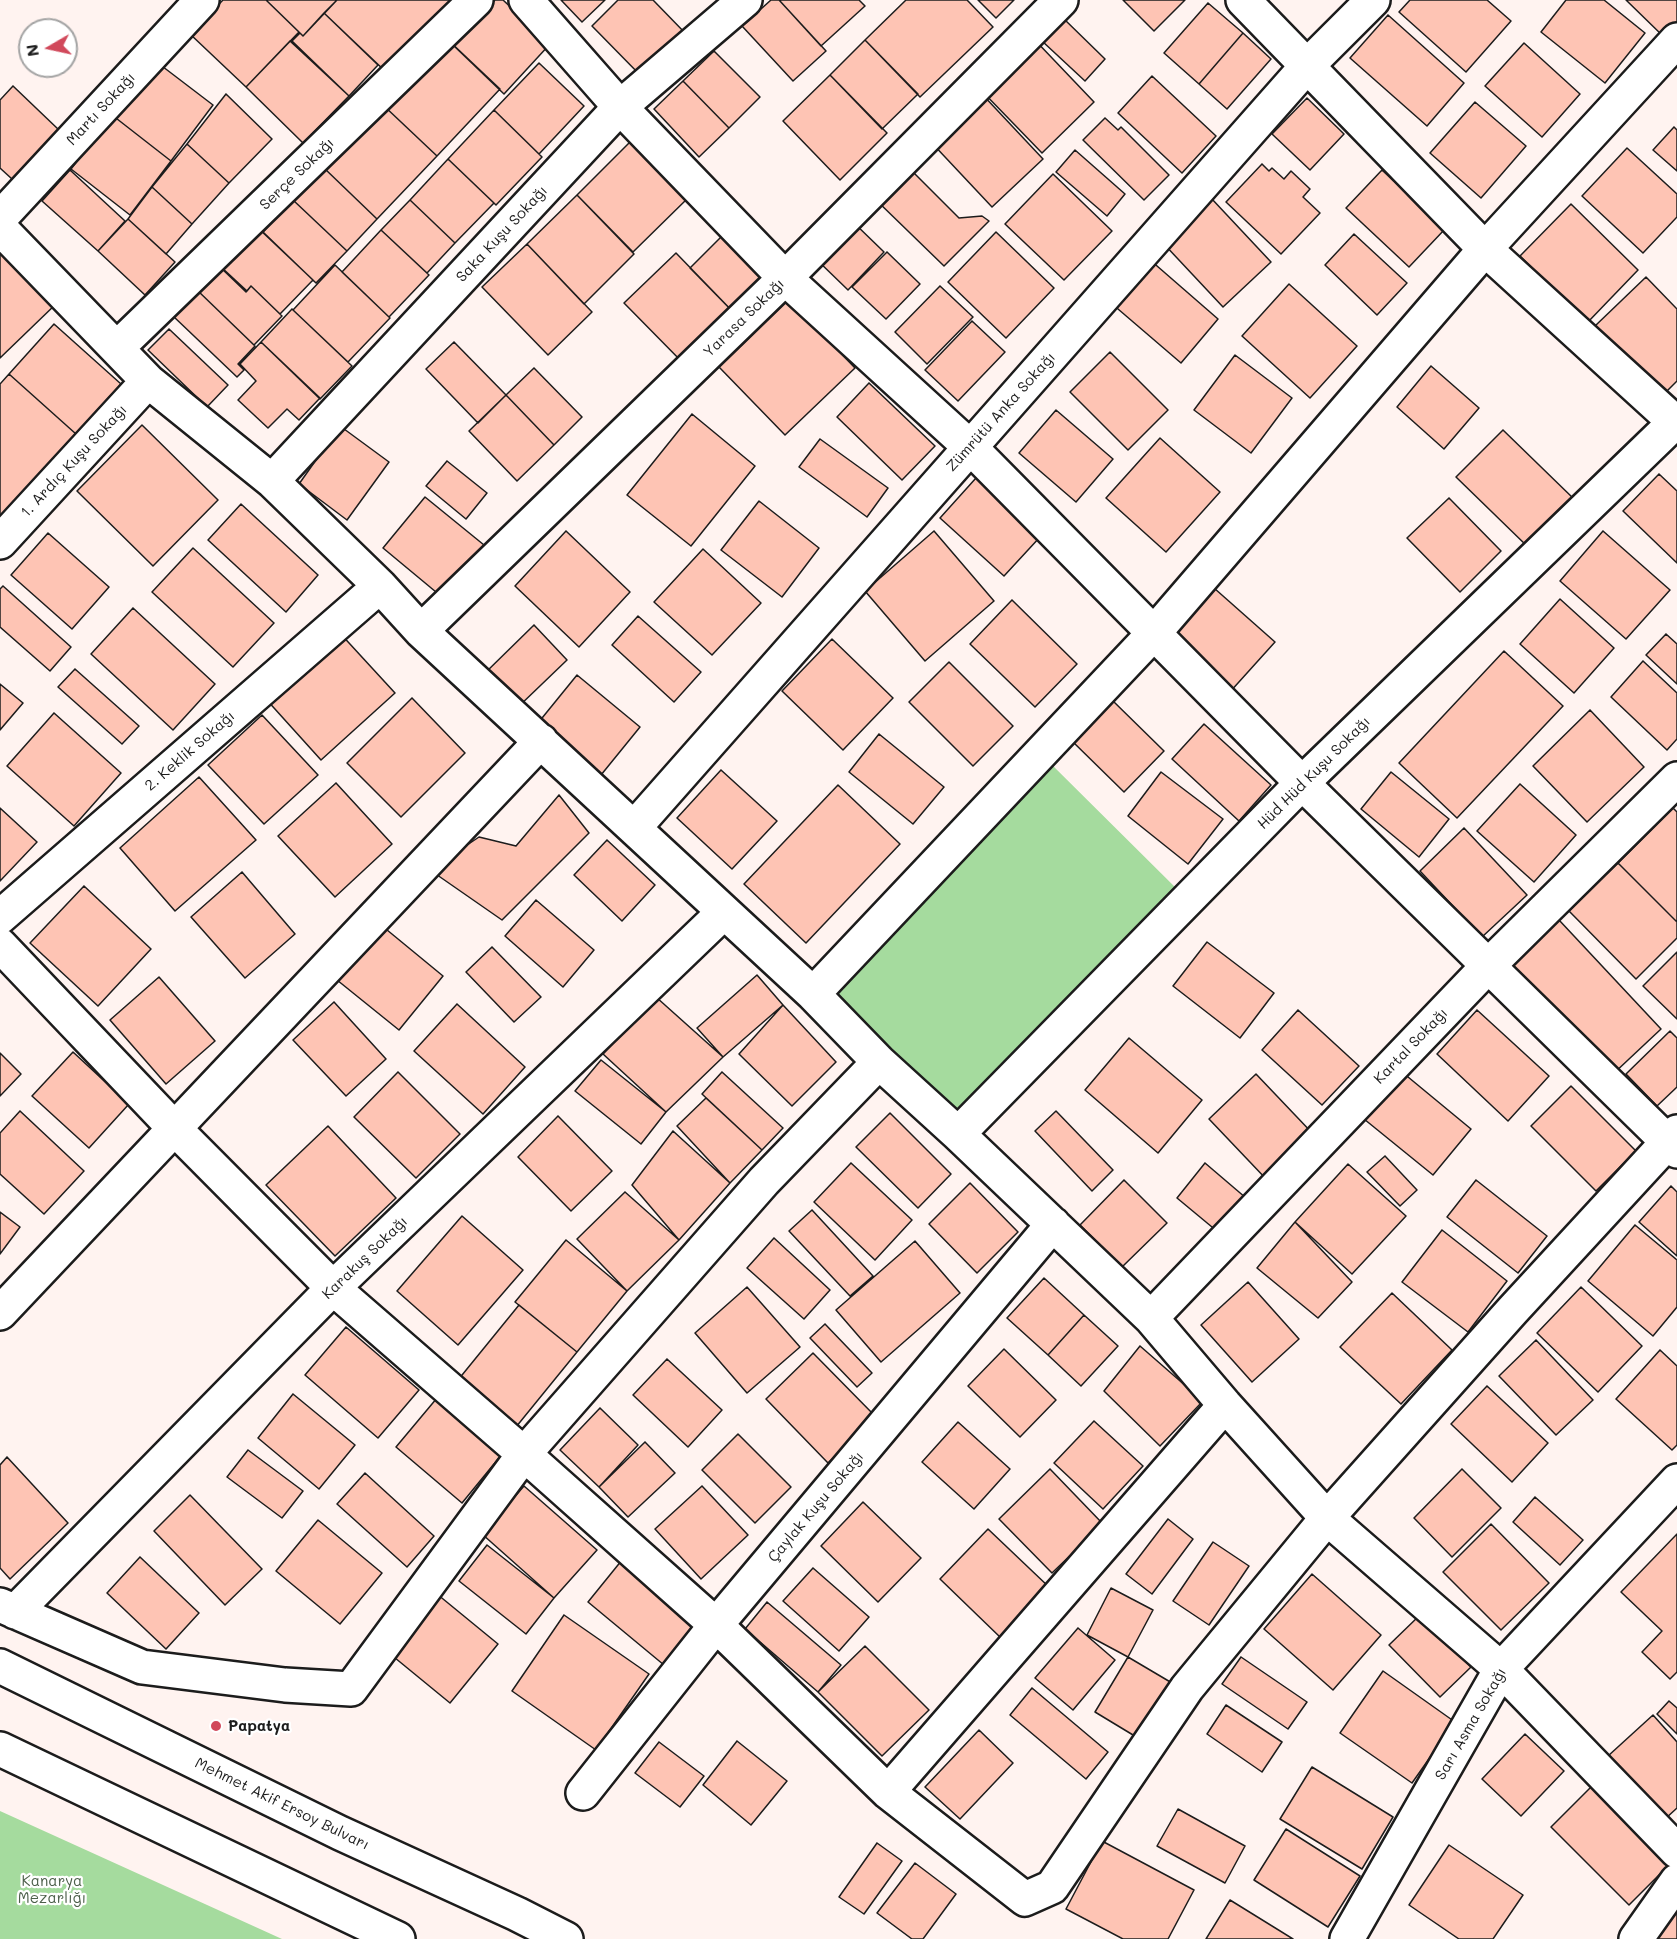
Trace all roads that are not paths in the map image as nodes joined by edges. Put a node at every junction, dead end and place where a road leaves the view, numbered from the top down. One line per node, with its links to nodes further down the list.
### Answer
1 (202, 0): 11 (street, Martı Sokağı)
2 (476, 0): 15 (street, Serçe Sokağı)
3 (526, 0): 10 (street)
4 (745, 0): 10 (street, Saka Kuşu Sokağı)
5 (1061, 0): 14 (street, Yarasa Sokağı)
6 (1243, 0): 9 (street)
7 (1373, 0): 9 (street, Zümrütü Anka Sokağı)
8 (1677, 40): 13 (street)
9 (1307, 66): 13 (street); 18 (street, Zümrütü Anka Sokağı)
10 (620, 107): 14 (street); 19 (street, Saka Kuşu Sokağı)
11 (0, 218)
12 (0, 228): 15 (street)
13 (1485, 249): 17 (street); 23 (street)
14 (785, 278): 18 (street); 22 (street, Yarasa Sokağı)
15 (117, 348): 16 (street)
16 (148, 381): 19 (street); 20 (street, 1. Ardıç Kuşu Sokağı)
17 (1676, 422): 26 (street, Hüd Hüd Kuşu Sokağı)
18 (970, 447): 23 (street); 27 (street, Zümrütü Anka Sokağı)
19 (272, 481): 21 (street)
20 (0, 542)
21 (380, 586): 22 (street); 29 (street, 2. Keklik Sokağı)
22 (422, 631): 24 (street)
23 (1154, 633): 26 (street); 32 (street)
24 (541, 741): 27 (street); 34 (street)
25 (1677, 779): 31 (street, Kartal Sokağı)
26 (1302, 783): 31 (street); 35 (street, Hüd Hüd Kuşu Sokağı)
27 (634, 828): 28 (street)
28 (724, 912): 32 (street); 38 (street, Karakuş Sokağı)
29 (0, 916)
30 (0, 945): 34 (street)
31 (1489, 965): 36 (street); 40 (street, Kartal Sokağı)
32 (813, 994): 33 (street)
33 (879, 1062): 35 (street); 42 (street)
34 (175, 1129): 38 (street); 39 (street)
35 (958, 1134): 37 (street)
36 (1674, 1142): 44 (street)
37 (1053, 1224): 40 (street); 46 (street, Çaylak Kuşu Sokağı)
38 (333, 1288): 42 (street); 45 (street, Karakuş Sokağı)
39 (0, 1313)
40 (1151, 1318): 41 (street)
41 (1225, 1406): 44 (street); 50 (street)
42 (524, 1454): 45 (street); 46 (street)
43 (1677, 1481): 48 (street, Sarı Asma Sokağı)
44 (1327, 1518): 48 (street); 50 (street)
45 (8, 1609)
46 (716, 1625): 50 (street); 51 (street, Çaylak Kuşu Sokağı)
47 (0, 1665): 55 (street, Mehmet Akif Ersoy Bulvarı)
48 (1501, 1669): 52 (street); 56 (street, Sarı Asma Sokağı)
49 (0, 1749): 54 (street)
50 (888, 1792)
51 (583, 1793)
52 (1677, 1851)
53 (1677, 1881): 57 (street)
54 (398, 1939)
55 (566, 1939)
56 (1347, 1939)
57 (1636, 1939)

